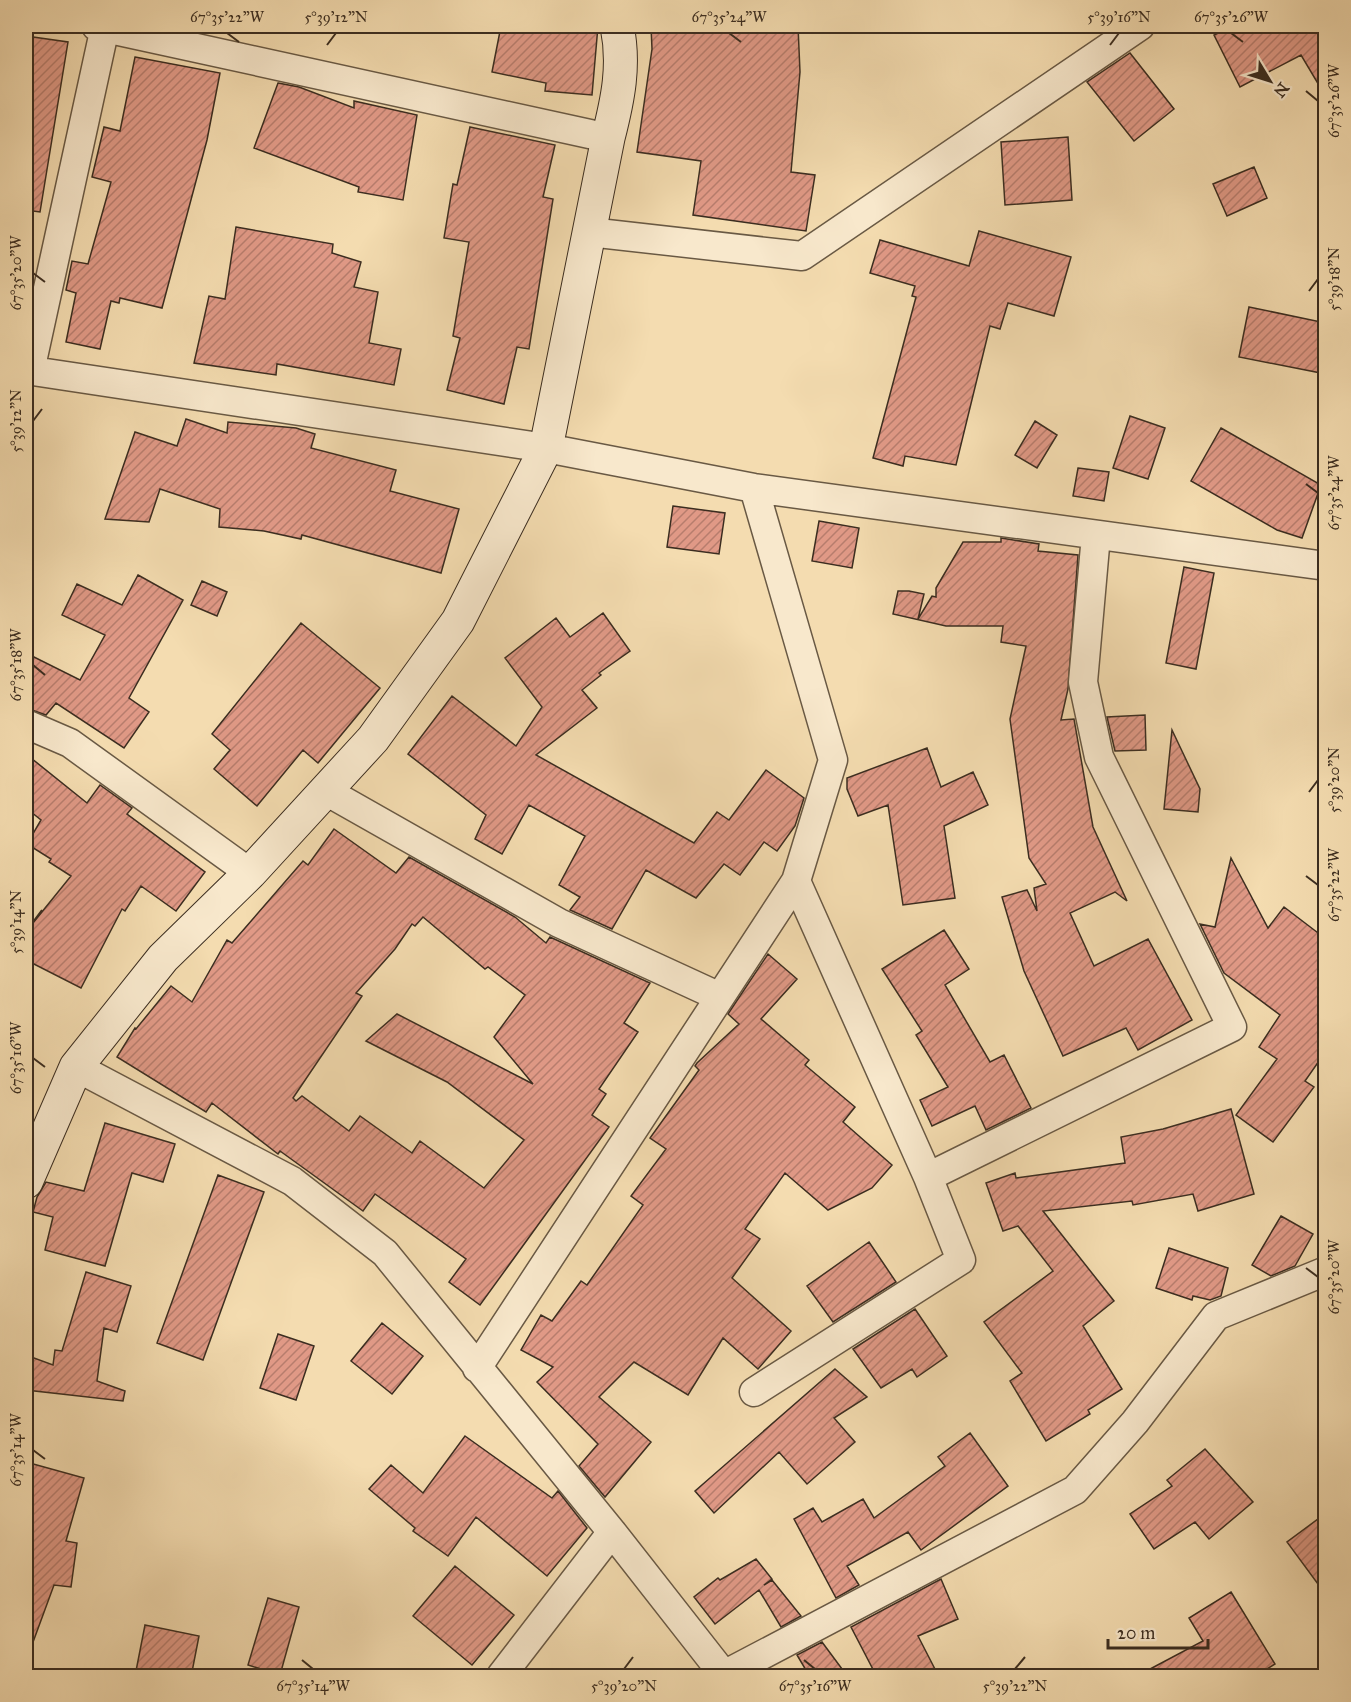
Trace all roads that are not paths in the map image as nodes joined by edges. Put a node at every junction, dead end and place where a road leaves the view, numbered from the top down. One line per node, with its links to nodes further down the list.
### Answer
1 (100, 26): 4 (street); 6 (street)
2 (617, 26): 4 (street)
3 (1140, 26): 5 (street)
4 (608, 138): 5 (street)
5 (589, 232): 7 (street)
6 (28, 370): 7 (street)
7 (546, 448): 8 (street); 12 (street)
8 (754, 488): 9 (street); 14 (street)
9 (1096, 535): 10 (street); 17 (street)
10 (1326, 566)
11 (26, 724): 13 (street)
12 (326, 791): 13 (street); 15 (street)
13 (250, 873): 16 (street)
14 (796, 881): 15 (street); 17 (street)
15 (720, 997): 20 (street)
16 (76, 1067): 18 (street); 20 (street)
17 (928, 1177): 21 (street)
18 (26, 1182)
19 (1326, 1271): 22 (street)
20 (477, 1368): 22 (street)
21 (754, 1392)
22 (612, 1532): 23 (street)
23 (501, 1677)

